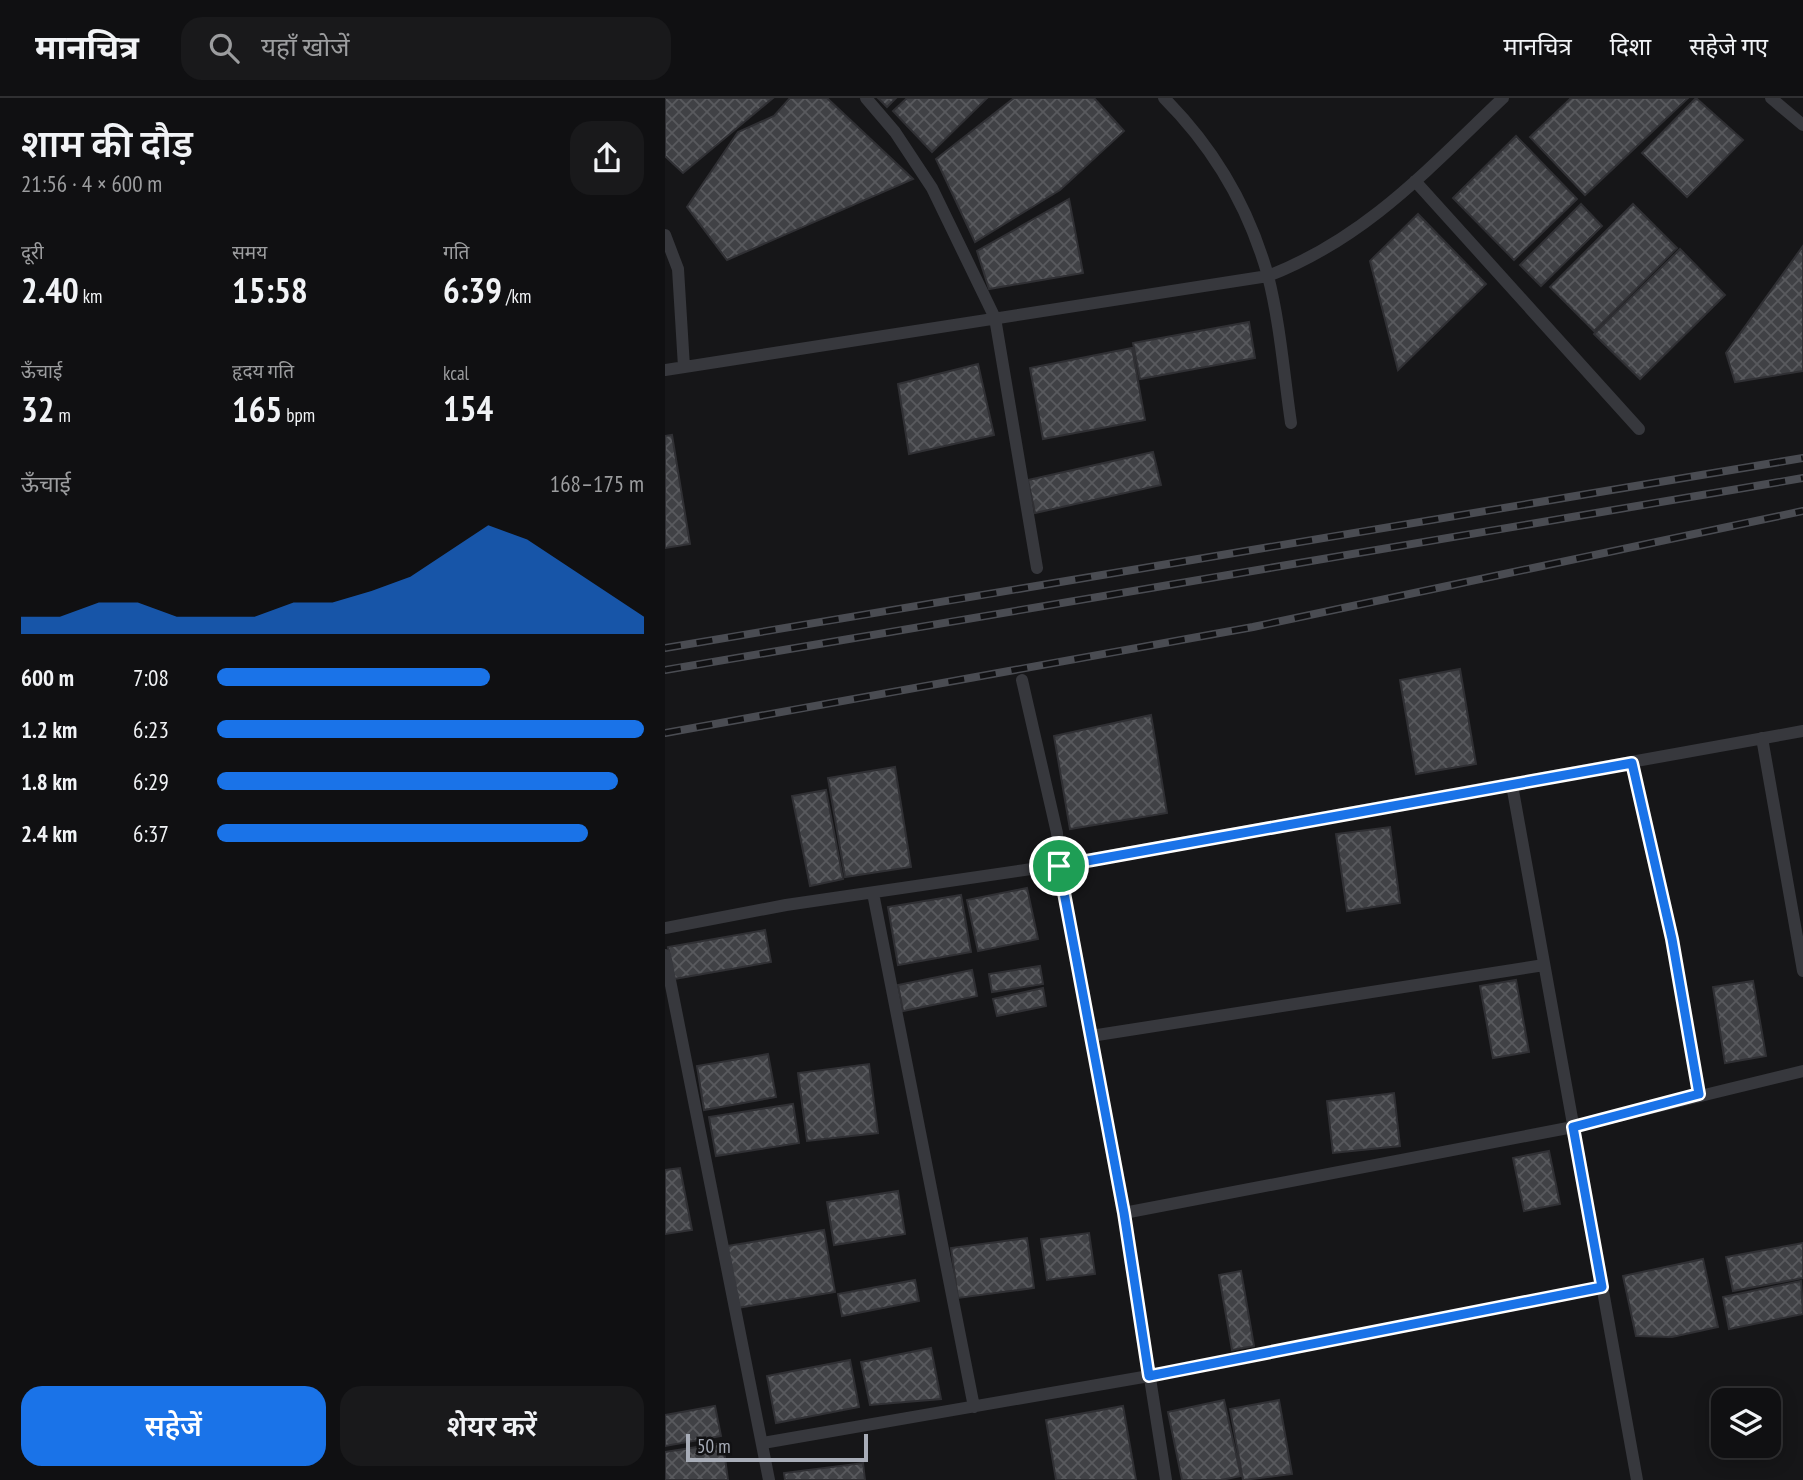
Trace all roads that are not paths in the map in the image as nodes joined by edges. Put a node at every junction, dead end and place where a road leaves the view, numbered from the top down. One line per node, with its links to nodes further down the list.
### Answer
1 (866, 98): 9 (lane)
2 (1164, 98): 8 (lane)
3 (1503, 98): 6 (lane)
4 (1771, 98): 5 (lane)
5 (1803, 125)
6 (1415, 181): 8 (lane); 13 (lane)
7 (665, 235): 10 (lane)
8 (1268, 276): 9 (lane); 12 (lane)
9 (995, 318): 10 (lane); 14 (lane)
10 (684, 367): 11 (lane)
11 (665, 370)
12 (1291, 423)
13 (1639, 429)
14 (1037, 568)
15 (1022, 680): 20 (lane)
16 (1803, 731): 17 (lane)
17 (1762, 738): 18 (lane); 25 (lane)
18 (1632, 763): 19 (lane); 28 (lane)
19 (1512, 785): 20 (lane); 24 (lane)
20 (1059, 866): 21 (lane); 26 (lane)
21 (873, 893): 22 (lane); 33 (lane)
22 (665, 928)
23 (665, 955): 34 (lane)
24 (1544, 965): 26 (lane); 29 (lane)
25 (1803, 971)
26 (1091, 1036): 30 (lane)
27 (1803, 1071): 28 (lane)
28 (1699, 1094): 29 (lane)
29 (1573, 1127): 30 (lane); 31 (lane)
30 (1124, 1213): 32 (lane)
31 (1602, 1287): 32 (lane); 37 (lane)
32 (1149, 1376): 33 (lane); 36 (lane)
33 (974, 1407): 34 (lane)
34 (763, 1443): 35 (lane)
35 (769, 1480)
36 (1166, 1480)
37 (1636, 1480)

